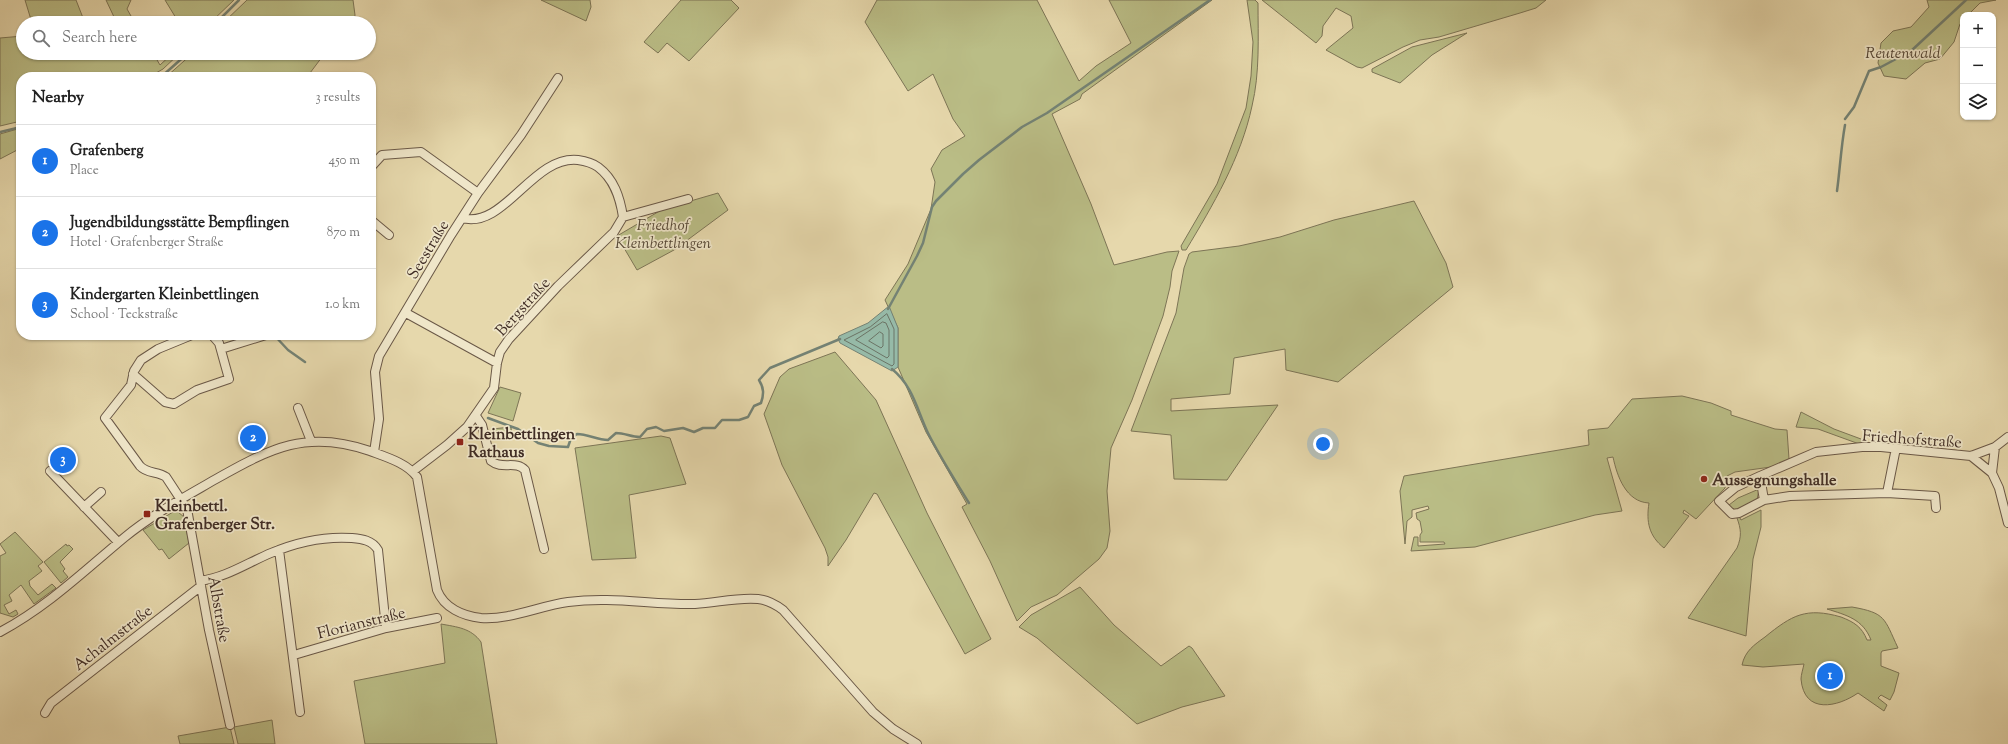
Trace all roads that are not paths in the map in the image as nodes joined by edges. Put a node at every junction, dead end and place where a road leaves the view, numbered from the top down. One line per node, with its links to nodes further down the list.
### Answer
1 (558, 78): 3 (street, Seestraße)
2 (376, 162): 3 (street)
3 (478, 193): 5 (street, Seestraße)
4 (688, 199): 7 (street)
5 (471, 204): 6 (street); 8 (street, Seestraße)
6 (484, 215): 7 (street); 8 (street)
7 (623, 217): 16 (street, Bergstraße)
8 (462, 218): 11 (street, Seestraße)
9 (376, 224): 10 (street)
10 (389, 234)
11 (406, 313): 16 (street); 24 (street, Seestraße)
12 (180, 340): 17 (street, Albstraße)
13 (216, 340): 15 (street)
14 (250, 340): 15 (street)
15 (221, 349): 17 (street)
16 (497, 363): 19 (street, Bergstraße)
17 (133, 374): 32 (street, Albstraße)
18 (298, 408): 21 (street)
19 (476, 416): 27 (street, Bergstraße); 38 (street)
20 (2008, 437): 22 (street, Friedhofstraße)
21 (311, 441): 24 (street); 32 (street)
22 (1995, 447): 25 (street, Friedhofstraße); 28 (street)
23 (1896, 448): 25 (street, Friedhofstraße); 29 (street, Friedhofstraße); 31 (street)
24 (374, 452): 27 (street)
25 (1971, 456): 28 (street)
26 (50, 471): 34 (street)
27 (413, 471): 48 (street)
28 (1992, 473): 36 (street)
29 (1760, 476): 33 (street); 33 (street, Friedhofstraße)
30 (101, 492): 34 (street)
31 (1887, 493): 33 (street, Friedhofstraße); 35 (street, Friedhofstraße)
32 (181, 499): 37 (street); 40 (street, Albstraße)
33 (1764, 500)
34 (84, 508): 37 (street)
35 (1936, 508)
36 (2008, 524)
37 (118, 542): 43 (street)
38 (544, 549)
39 (279, 550): 40 (street); 42 (street); 44 (street)
40 (201, 584): 46 (street, Achalmstraße); 47 (street, Albstraße)
41 (436, 618): 42 (street, Florianstraße)
42 (386, 628): 44 (street, Florianstraße)
43 (0, 632)
44 (294, 655): 45 (street)
45 (300, 712)
46 (45, 713)
47 (230, 725)
48 (917, 744)

